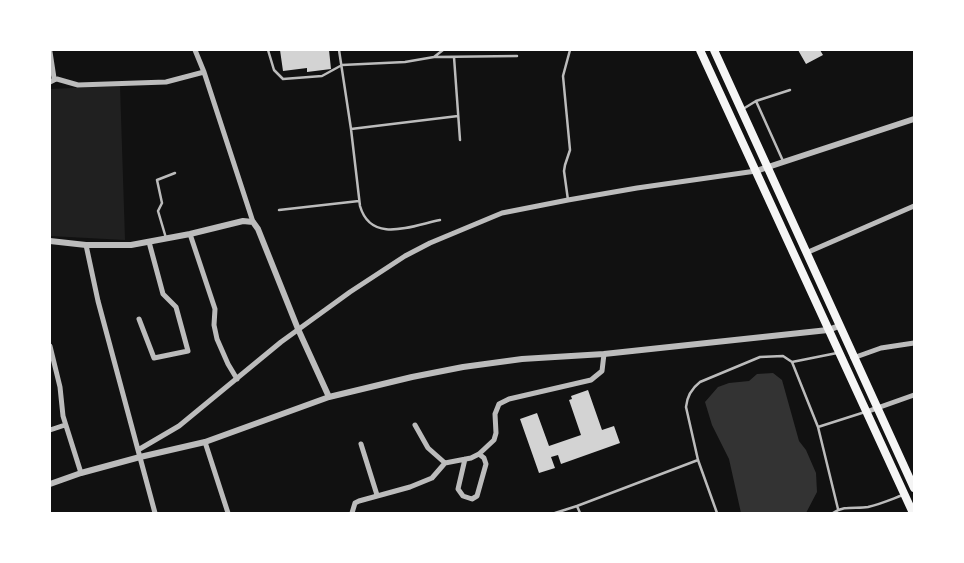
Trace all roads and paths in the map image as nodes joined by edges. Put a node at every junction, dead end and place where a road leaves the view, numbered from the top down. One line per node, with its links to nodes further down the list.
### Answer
1 (195, 50): 13 (street)
2 (268, 50): 12 (lane)
3 (339, 50): 12 (lane)
4 (443, 50): 10 (lane)
5 (570, 50): 26 (lane)
6 (700, 50): 25 (main road)
7 (714, 50): 17 (main road)
8 (50, 52): 14 (street)
9 (517, 56): 11 (lane)
10 (434, 57): 11 (lane); 12 (lane)
11 (454, 57): 18 (lane)
12 (342, 65): 20 (lane)
13 (204, 72): 14 (street); 31 (street)
14 (52, 81)
15 (790, 90): 16 (lane)
16 (756, 101): 17 (lane); 22 (lane)
17 (741, 110): 23 (main road)
18 (458, 116): 20 (lane); 21 (lane)
19 (914, 119): 22 (street)
20 (351, 129): 27 (lane)
21 (460, 140)
22 (784, 162): 23 (street)
23 (767, 167): 25 (street); 37 (main road)
24 (175, 172): 33 (lane)
25 (756, 172): 26 (street); 41 (main road)
26 (568, 200): 40 (street)
27 (359, 201): 29 (lane); 30 (lane)
28 (914, 206): 37 (street)
29 (279, 210)
30 (440, 220)
31 (253, 222): 32 (street); 40 (street)
32 (190, 234): 33 (street); 48 (street)
33 (166, 238): 35 (street)
34 (50, 241): 36 (street)
35 (149, 242): 36 (street); 38 (street)
36 (86, 245): 59 (street)
37 (806, 253): 39 (main road)
38 (139, 318)
39 (839, 326): 41 (street); 46 (main road)
40 (298, 329): 48 (street); 50 (street)
41 (828, 330): 44 (main road); 45 (street)
42 (914, 343): 46 (street)
43 (50, 346): 53 (street)
44 (839, 352): 47 (lane); 52 (main road)
45 (604, 354): 50 (street); 60 (street)
46 (854, 358): 51 (main road)
47 (792, 362): 55 (lane); 63 (lane)
48 (238, 379): 59 (street)
49 (914, 395): 51 (street)
50 (329, 397): 57 (street)
51 (877, 408): 52 (street); 67 (main road)
52 (866, 412): 55 (lane); 68 (main road)
53 (65, 425): 56 (street); 65 (street)
54 (415, 425): 64 (street)
55 (818, 427): 71 (lane)
56 (50, 430)
57 (205, 442): 61 (street); 73 (street)
58 (361, 444): 69 (street)
59 (138, 450): 61 (street)
60 (479, 454): 62 (street); 62 (street)
61 (140, 457): 65 (street); 72 (street)
62 (465, 459): 64 (street)
63 (698, 460): 70 (lane); 77 (lane)
64 (445, 463): 69 (street)
65 (81, 473): 66 (street)
66 (50, 484)
67 (914, 488)
68 (905, 494): 71 (lane); 79 (main road)
69 (377, 496): 74 (street)
70 (577, 506): 75 (lane); 76 (lane)
71 (838, 509): 78 (lane)
72 (155, 513)
73 (228, 513)
74 (352, 513)
75 (555, 513)
76 (580, 513)
77 (717, 513)
78 (833, 513)
79 (913, 513)

